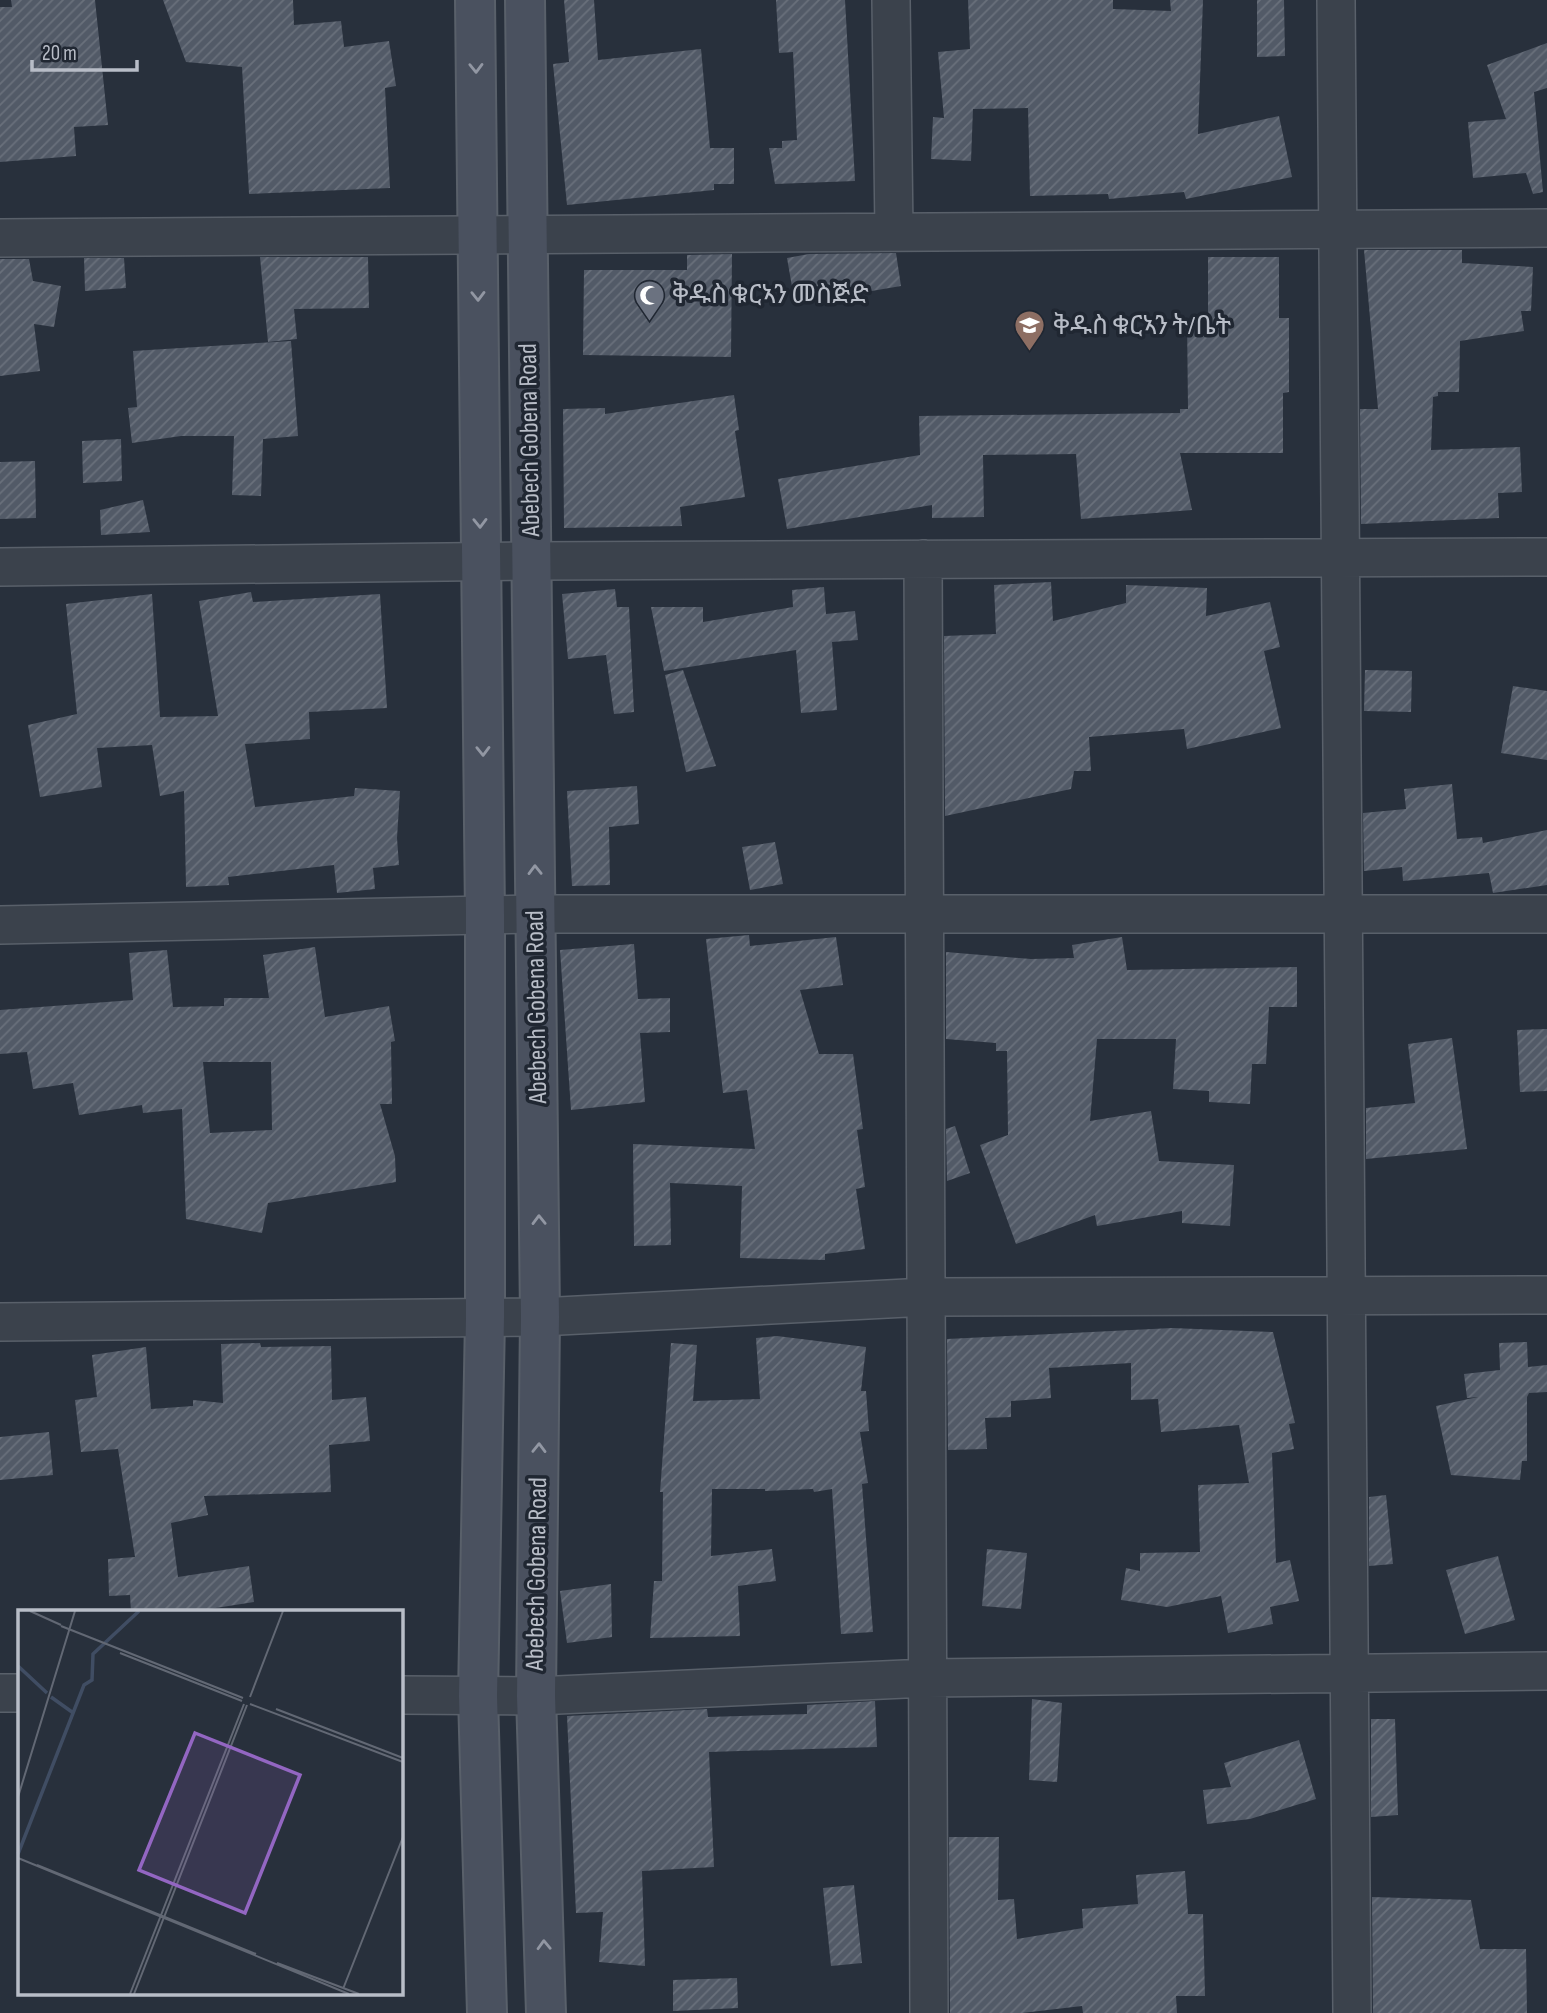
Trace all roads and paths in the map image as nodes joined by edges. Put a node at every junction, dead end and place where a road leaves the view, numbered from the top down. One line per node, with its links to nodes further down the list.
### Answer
1 (475, 0): 8 (street, Abebech Gobena Road, one-way to 8)
2 (525, 0): 9 (street, Abebech Gobena Road)
3 (891, 0): 7 (street)
4 (1336, 0): 6 (street)
5 (1547, 228): 6 (street)
6 (1338, 229): 7 (street); 12 (street)
7 (894, 232): 9 (street)
8 (477, 234): 9 (street); 10 (street); 15 (street, Abebech Gobena Road, one-way to 15)
9 (527, 234): 14 (street, Abebech Gobena Road)
10 (0, 238)
11 (1547, 557): 12 (street)
12 (1340, 558): 13 (street); 19 (street)
13 (923, 559): 14 (street); 18 (street)
14 (532, 561): 15 (street); 17 (street, Abebech Gobena Road, one-way to 14)
15 (481, 562): 16 (street); 21 (street, Abebech Gobena Road, one-way to 21)
16 (0, 568)
17 (536, 914): 18 (street); 21 (street); 26 (street, Abebech Gobena Road, one-way to 17)
18 (924, 914): 19 (street); 25 (street)
19 (1343, 914): 20 (street); 23 (street)
20 (1547, 914)
21 (485, 915): 22 (street); 27 (street, Abebech Gobena Road)
22 (0, 925)
23 (1346, 1295): 24 (street); 25 (street); 30 (street)
24 (1547, 1295)
25 (926, 1297): 26 (street); 31 (street)
26 (541, 1317): 27 (street); 36 (street, Abebech Gobena Road, one-way to 26)
27 (485, 1318): 28 (street); 35 (street, Abebech Gobena Road)
28 (0, 1322)
29 (1547, 1671): 30 (street)
30 (1349, 1673): 31 (street); 40 (street)
31 (927, 1678): 36 (street); 39 (street)
32 (0, 1693): 33 (street)
33 (18, 1693)
34 (402, 1695): 35 (street)
35 (478, 1696): 36 (street); 37 (street, Abebech Gobena Road)
36 (536, 1696): 38 (street, Abebech Gobena Road, one-way to 36)
37 (487, 2013)
38 (546, 2013)
39 (929, 2013)
40 (1352, 2013)

